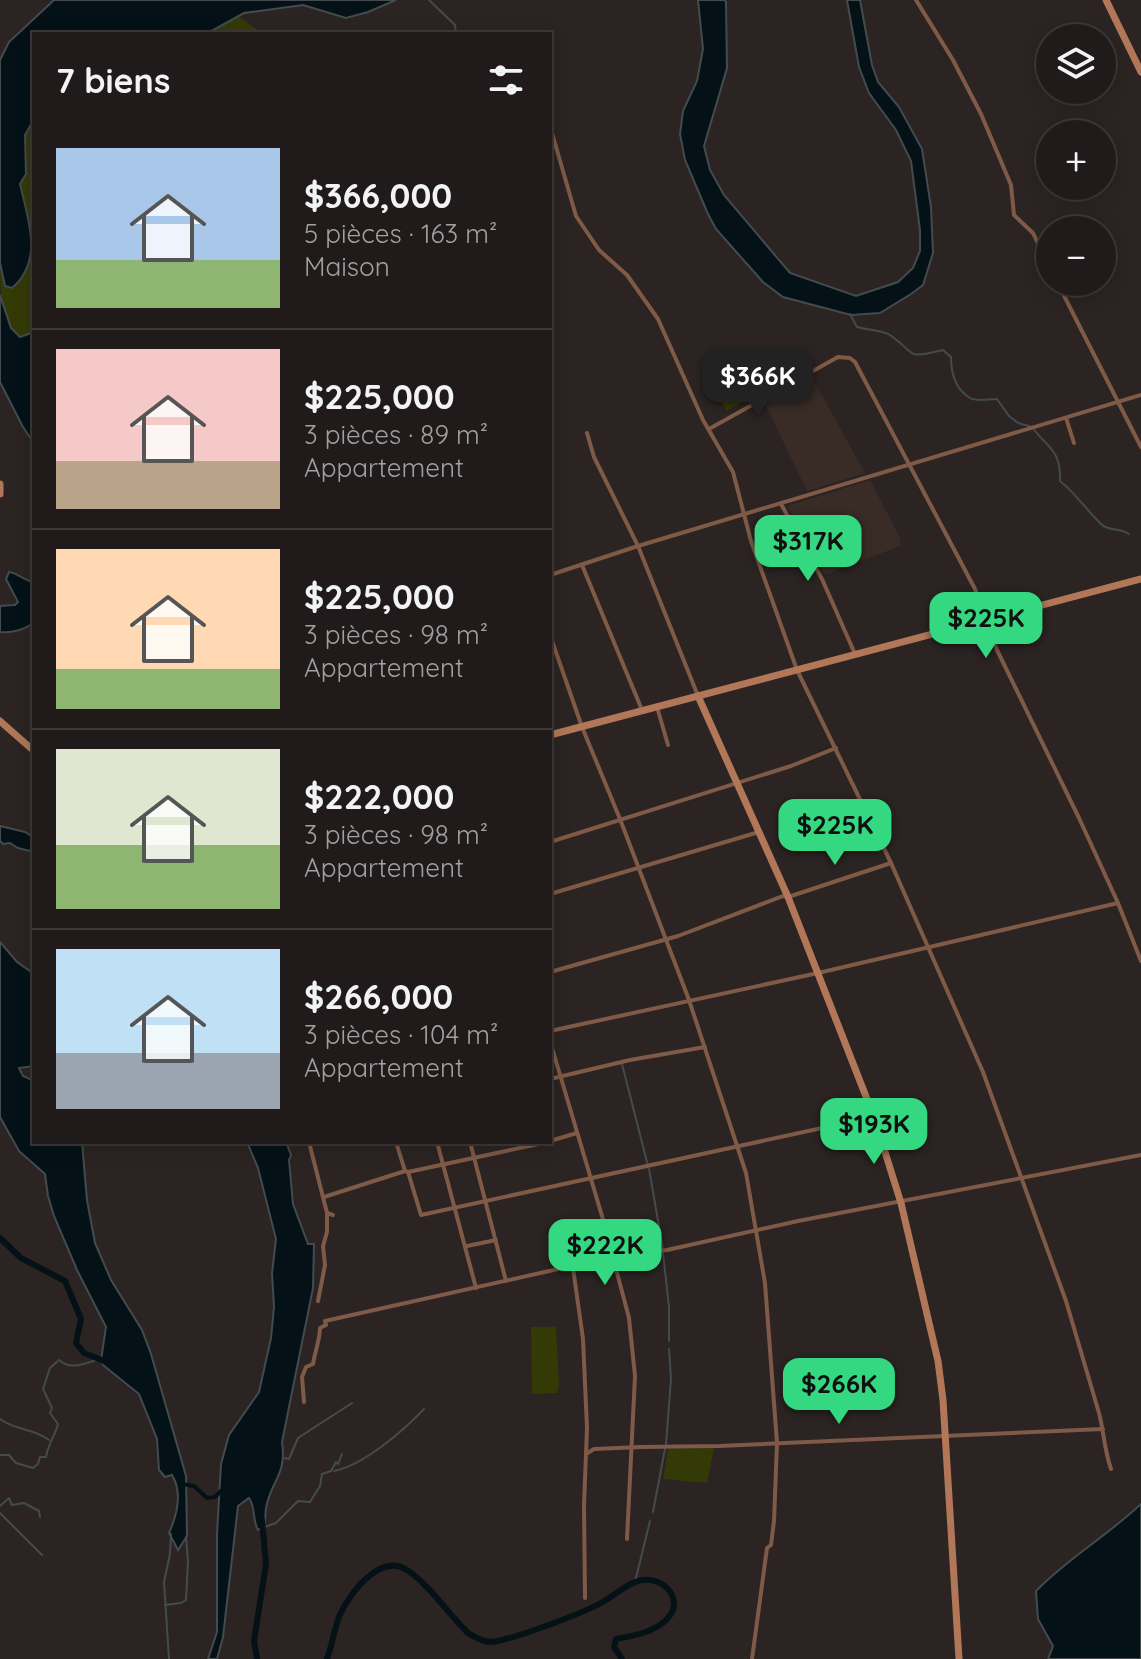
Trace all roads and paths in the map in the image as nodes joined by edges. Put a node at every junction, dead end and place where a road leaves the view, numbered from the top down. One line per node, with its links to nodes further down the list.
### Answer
1 (916, 0): 5 (street)
2 (1106, 0): 3 (street)
3 (1141, 72)
4 (552, 133): 10 (street)
5 (1036, 240)
6 (1064, 296): 8 (street)
7 (1141, 395): 8 (street)
8 (1117, 403): 9 (street); 13 (street)
9 (1066, 418): 12 (street); 14 (street)
10 (709, 429): 14 (street); 18 (street)
11 (587, 433): 19 (street)
12 (1074, 443)
13 (1141, 447)
14 (907, 465): 17 (street); 23 (street)
15 (0, 484): 16 (street)
16 (0, 494)
17 (781, 504): 18 (street); 25 (street)
18 (745, 515): 19 (street); 26 (street)
19 (638, 546): 20 (street); 27 (street)
20 (582, 565): 21 (street); 29 (street)
21 (552, 574)
22 (1141, 579): 23 (street)
23 (986, 620): 25 (street); 44 (street)
24 (552, 641): 31 (street)
25 (855, 654): 26 (street)
26 (797, 670): 27 (street); 34 (street)
27 (698, 696): 28 (street); 36 (street)
28 (657, 707): 29 (street); 33 (street)
29 (643, 711): 31 (street)
30 (0, 721): 35 (street)
31 (582, 727): 32 (street); 37 (street)
32 (552, 734)
33 (668, 745)
34 (836, 748): 36 (street); 40 (street)
35 (32, 749)
36 (736, 783): 37 (street); 38 (street)
37 (620, 819): 39 (street); 41 (street)
38 (759, 832): 41 (street); 43 (street)
39 (552, 841)
40 (891, 863): 43 (street); 46 (street)
41 (639, 867): 42 (street); 45 (street)
42 (552, 893)
43 (788, 897): 45 (street); 49 (street)
44 (1118, 903): 46 (street); 47 (street)
45 (666, 939): 48 (street); 50 (street)
46 (928, 946): 49 (street); 70 (street)
47 (1141, 961)
48 (552, 971)
49 (818, 973): 50 (street); 56 (street)
50 (689, 1000): 51 (street); 52 (street)
51 (552, 1031)
52 (705, 1047): 54 (street); 64 (street)
53 (552, 1048): 54 (street)
54 (560, 1077): 55 (street); 57 (street)
55 (552, 1079)
56 (874, 1117): 64 (street); 73 (street)
57 (577, 1133): 58 (street); 69 (street)
58 (552, 1140)
59 (310, 1144): 71 (street)
60 (397, 1144): 68 (street)
61 (438, 1144): 67 (street)
62 (470, 1144): 66 (street)
63 (536, 1144): 66 (street)
64 (737, 1147): 69 (street); 75 (street)
65 (1141, 1155): 70 (street)
66 (474, 1158): 67 (street); 72 (street)
67 (443, 1164): 68 (street); 74 (street)
68 (407, 1172): 71 (street); 74 (street)
69 (591, 1178): 72 (street); 78 (street)
70 (1023, 1178): 73 (street); 84 (street)
71 (324, 1197): 82 (street)
72 (486, 1201): 74 (street); 76 (street)
73 (901, 1203): 75 (street); 85 (street)
74 (455, 1208): 77 (street)
75 (756, 1231): 78 (street); 86 (street)
76 (496, 1240): 77 (street); 80 (street)
77 (466, 1246): 81 (street)
78 (612, 1257): 79 (street); 87 (street)
79 (573, 1268): 80 (street); 88 (street)
80 (506, 1281): 81 (street)
81 (476, 1288): 83 (street)
82 (318, 1301)
83 (304, 1402)
84 (1103, 1429): 85 (street); 89 (street)
85 (946, 1435): 86 (street); 93 (street)
86 (777, 1443): 87 (street); 92 (street)
87 (633, 1448): 88 (street); 90 (street)
88 (586, 1454): 91 (street)
89 (1111, 1469)
90 (627, 1539)
91 (585, 1598)
92 (752, 1659)
93 (959, 1659)

